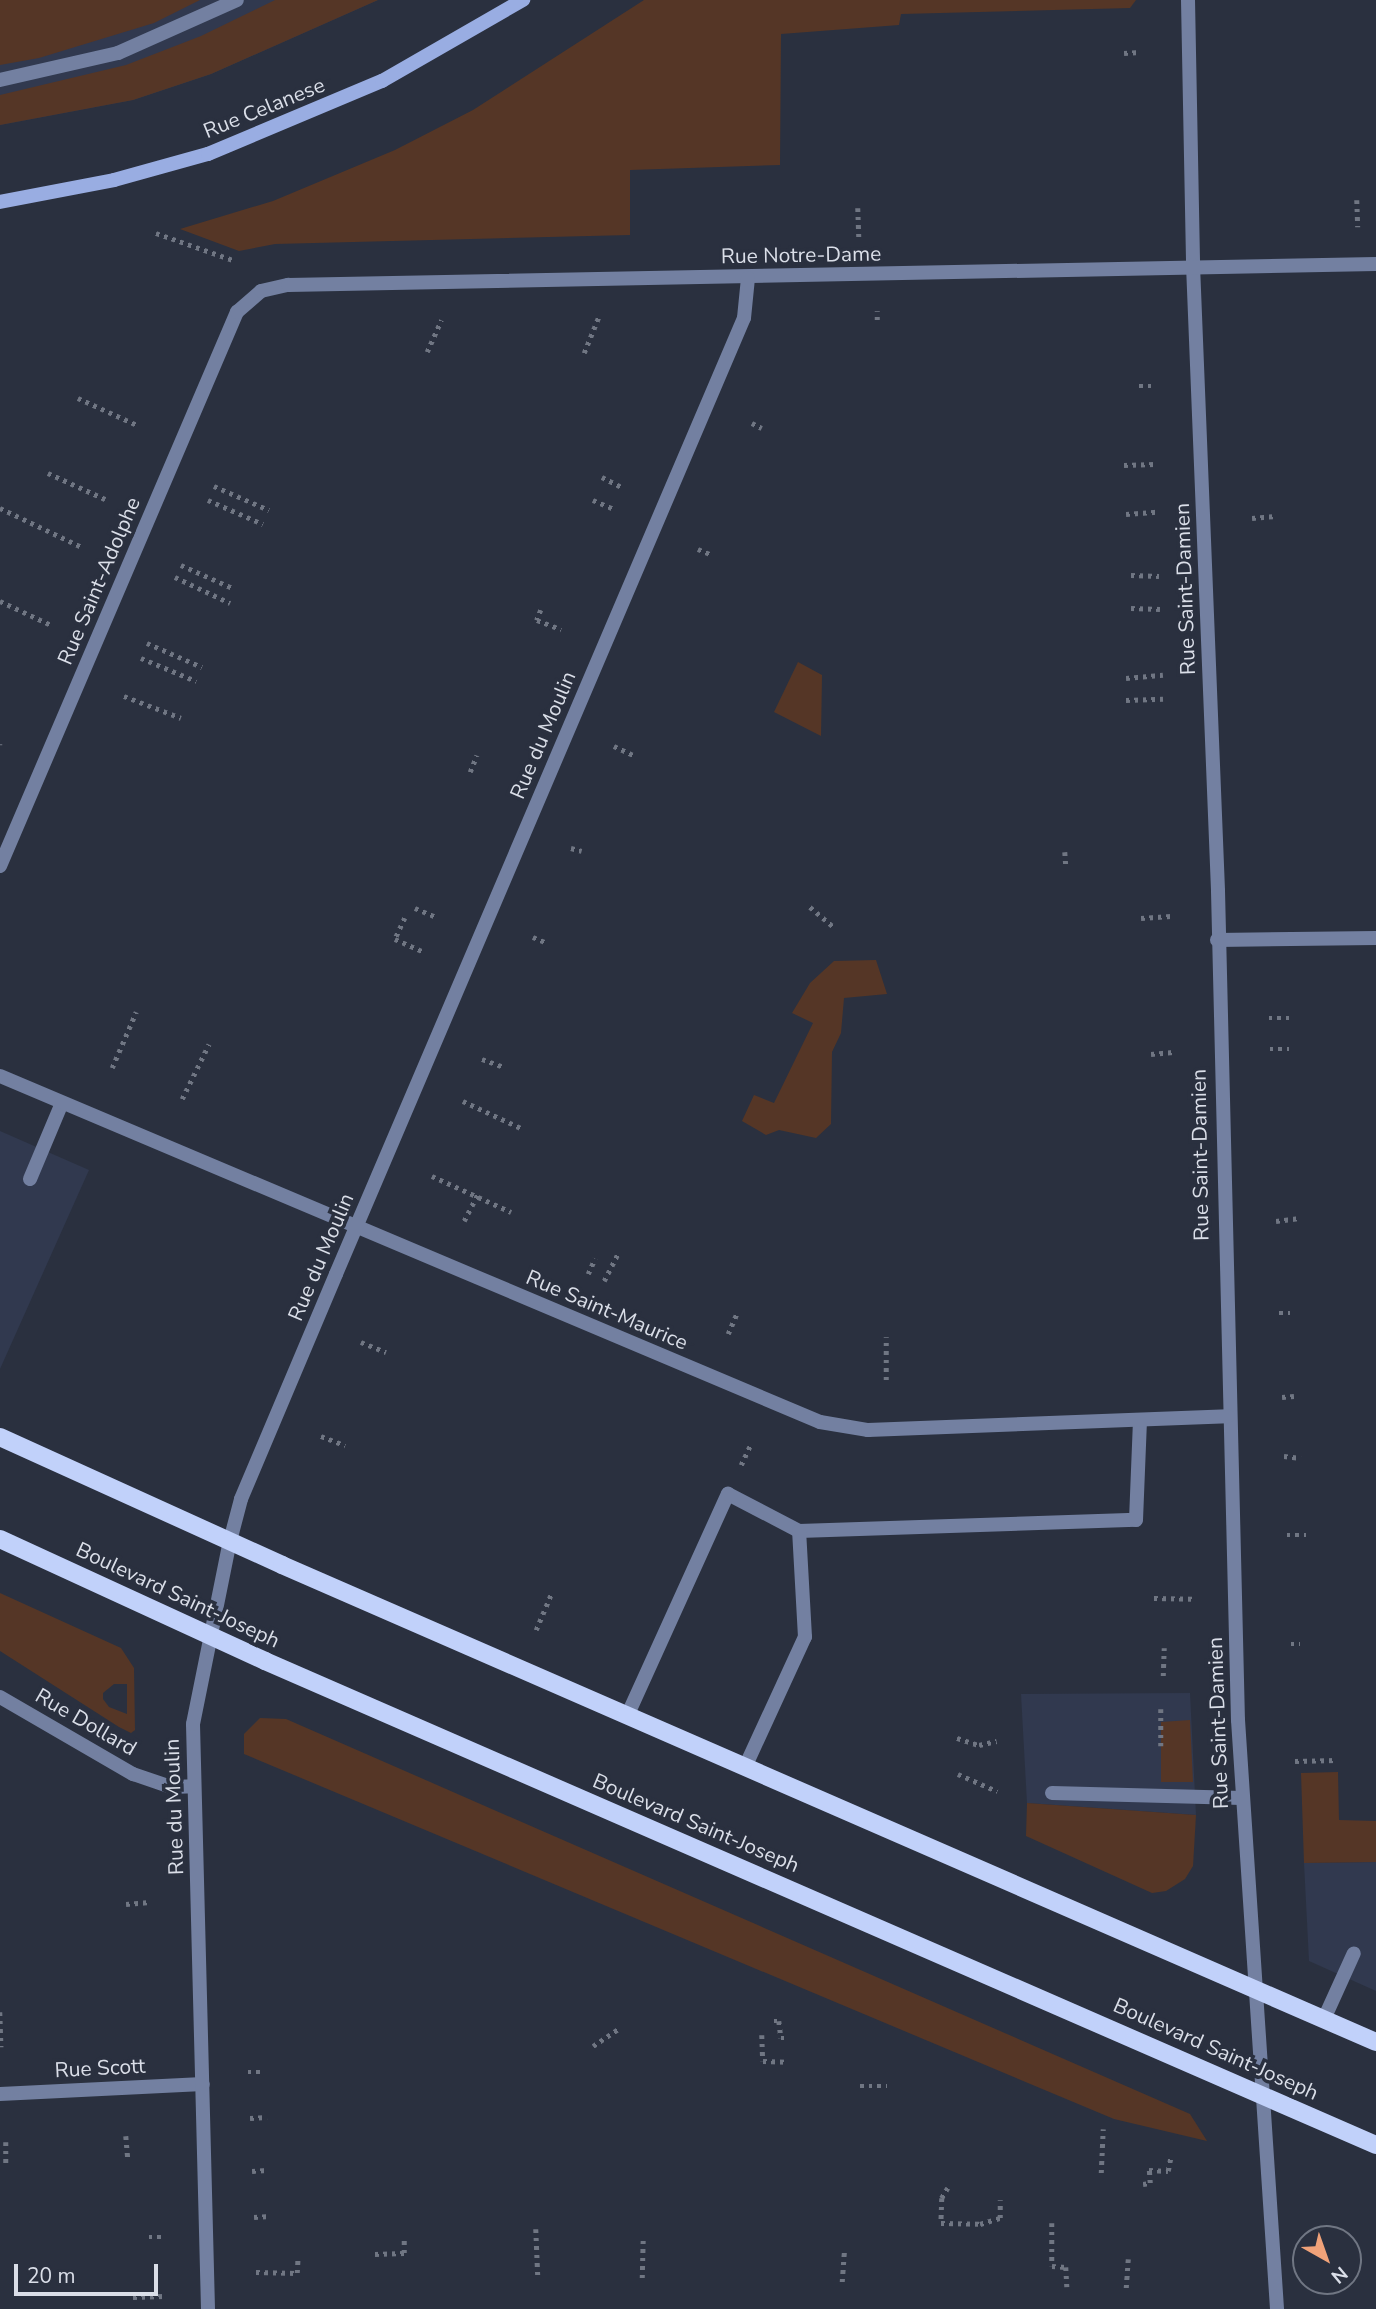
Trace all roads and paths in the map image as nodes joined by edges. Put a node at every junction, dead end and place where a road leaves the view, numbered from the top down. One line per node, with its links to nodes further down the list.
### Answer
1 (237, 0): 6 (street)
2 (523, 0): 8 (street, Rue Celanese)
3 (1188, 0): 15 (street, Rue Saint-Damien)
4 (1140, 52): 5 (path)
5 (1125, 53)
6 (0, 80)
7 (1357, 200): 10 (path)
8 (0, 202)
9 (858, 208): 12 (path)
10 (1359, 227)
11 (156, 233): 13 (path)
12 (859, 237)
13 (233, 260)
14 (1376, 264): 15 (street, Rue Notre-Dame)
15 (1193, 265): 16 (street, Rue Notre-Dame); 90 (street, Rue Saint-Damien)
16 (748, 278): 18 (street, Rue Notre-Dame); 116 (street, Rue du Moulin)
17 (877, 310): 21 (path)
18 (237, 312): 79 (street, Rue Saint-Adolphe)
19 (599, 316): 23 (path)
20 (441, 320): 22 (path)
21 (877, 320)
22 (427, 352)
23 (584, 353)
24 (1139, 386): 25 (path)
25 (1153, 386)
26 (78, 398): 28 (path)
27 (751, 423): 29 (path)
28 (137, 425)
29 (762, 428)
30 (1155, 464): 31 (path)
31 (1124, 465)
32 (48, 472): 36 (path)
33 (602, 477): 35 (path)
34 (214, 486): 41 (path)
35 (622, 487)
36 (105, 499)
37 (593, 499): 40 (path)
38 (208, 500): 46 (path)
39 (0, 508): 47 (path)
40 (612, 508)
41 (270, 510)
42 (1157, 512): 43 (path)
43 (1126, 514)
44 (1273, 516): 45 (path)
45 (1252, 518)
46 (263, 524)
47 (84, 548)
48 (698, 549): 49 (path)
49 (710, 554)
50 (181, 565): 54 (path)
51 (1130, 575): 52 (path)
52 (1159, 576)
53 (175, 577): 56 (path)
54 (235, 589)
55 (0, 601): 60 (path)
56 (230, 603)
57 (1131, 608): 58 (path)
58 (1160, 609)
59 (541, 610): 61 (path)
60 (51, 625)
61 (561, 629)
62 (147, 643): 64 (path)
63 (141, 658): 67 (path)
64 (202, 667)
65 (1163, 675): 66 (path)
66 (1126, 678)
67 (197, 681)
68 (124, 696): 71 (path)
69 (1163, 699): 70 (path)
70 (1126, 700)
71 (181, 718)
72 (614, 746): 74 (path)
73 (477, 755): 75 (path)
74 (635, 756)
75 (470, 772)
76 (571, 848): 77 (path)
77 (582, 851)
78 (1065, 852): 80 (path)
79 (0, 866)
80 (1066, 866)
81 (415, 908): 85 (path)
82 (810, 908): 87 (path)
83 (1171, 916): 86 (path)
84 (405, 918): 92 (path)
85 (438, 918)
86 (1141, 918)
87 (834, 927)
88 (533, 937): 91 (path)
89 (1376, 938): 90 (street)
90 (1217, 940): 131 (street, Rue Saint-Damien)
91 (545, 942)
92 (424, 952)
93 (136, 1012): 103 (path)
94 (1269, 1018): 95 (path)
95 (1289, 1018)
96 (209, 1044): 105 (path)
97 (1270, 1049): 98 (path)
98 (1289, 1049)
99 (1175, 1052): 100 (path)
100 (1151, 1054)
101 (482, 1059): 102 (path)
102 (504, 1067)
103 (112, 1068)
104 (0, 1076): 107 (street, Rue Saint-Maurice)
105 (182, 1099)
106 (463, 1101): 108 (path)
107 (62, 1103): 110 (street); 116 (street, Rue Saint-Maurice)
108 (523, 1129)
109 (432, 1176): 111 (path)
110 (30, 1179)
111 (477, 1193): 112 (path); 114 (path)
112 (511, 1212)
113 (1300, 1218): 115 (path)
114 (464, 1221)
115 (1276, 1221)
116 (356, 1227): 132 (street, Rue Saint-Maurice); 142 (street, Rue du Moulin)
117 (619, 1252): 120 (path)
118 (595, 1258): 119 (path)
119 (588, 1274)
120 (604, 1281)
121 (737, 1313): 124 (path)
122 (1279, 1313): 123 (path)
123 (1290, 1313)
124 (728, 1334)
125 (886, 1337): 128 (path)
126 (361, 1342): 127 (path)
127 (386, 1352)
128 (886, 1380)
129 (1294, 1396): 130 (path)
130 (1282, 1397)
131 (1228, 1416): 132 (street, Rue Saint-Maurice); 165 (street, Rue Saint-Damien)
132 (1140, 1419): 138 (street)
133 (321, 1436): 135 (path)
134 (0, 1437): 142 (main road)
135 (345, 1445)
136 (1284, 1456): 137 (path)
137 (1301, 1458)
138 (799, 1531): 154 (street); 160 (street)
139 (1287, 1535): 140 (path)
140 (1306, 1535)
141 (0, 1539): 147 (main road, Boulevard Saint-Joseph)
142 (230, 1541): 147 (street, Rue du Moulin); 154 (main road)
143 (552, 1592): 146 (path)
144 (1154, 1598): 145 (path)
145 (1194, 1599)
146 (536, 1630)
147 (209, 1636): 162 (street, Rue du Moulin); 186 (main road, Boulevard Saint-Joseph)
148 (1291, 1644): 149 (path)
149 (1300, 1644)
150 (1164, 1648): 151 (path)
151 (1163, 1676)
152 (0, 1697): 162 (street, Rue Dollard)
153 (1161, 1709): 157 (path)
154 (628, 1714): 160 (main road)
155 (957, 1738): 156 (path)
156 (997, 1741)
157 (1161, 1746)
158 (1337, 1760): 159 (path)
159 (1295, 1761)
160 (746, 1765): 169 (main road)
161 (958, 1774): 163 (path)
162 (194, 1786): 182 (street, Rue du Moulin)
163 (997, 1791)
164 (1052, 1793): 165 (street)
165 (1242, 1798): 169 (street, Rue Saint-Damien)
166 (147, 1902): 167 (path)
167 (127, 1904)
168 (1354, 1953): 171 (street)
169 (1252, 1987): 171 (main road); 186 (street, Rue Saint-Damien)
170 (0, 2012): 178 (path)
171 (1324, 2019): 176 (main road)
172 (774, 2021): 175 (path)
173 (620, 2028): 177 (path)
174 (762, 2035): 179 (path)
175 (788, 2038)
176 (1376, 2042)
177 (593, 2046)
178 (1, 2047)
179 (787, 2062)
180 (248, 2072): 181 (path)
181 (264, 2072)
182 (203, 2084): 185 (street, Rue Scott); 222 (street, Rue du Moulin)
183 (860, 2086): 184 (path)
184 (887, 2086)
185 (0, 2094)
186 (1263, 2095): 192 (main road, Boulevard Saint-Joseph); 223 (street, Rue Saint-Damien)
187 (267, 2117): 188 (path)
188 (250, 2118)
189 (1103, 2129): 198 (path)
190 (127, 2136): 194 (path)
191 (6, 2142): 195 (path)
192 (1376, 2145)
193 (1171, 2156): 199 (path)
194 (128, 2159)
195 (6, 2165)
196 (268, 2170): 197 (path)
197 (252, 2171)
198 (1101, 2173)
199 (1143, 2184)
200 (948, 2188): 201 (path)
201 (1000, 2200)
202 (270, 2216): 203 (path)
203 (254, 2217)
204 (1052, 2223): 218 (path)
205 (536, 2229): 215 (path)
206 (149, 2237): 207 (path)
207 (162, 2237)
208 (643, 2237): 216 (path)
209 (404, 2239): 211 (path)
210 (844, 2251): 217 (path)
211 (375, 2254)
212 (298, 2256): 214 (path)
213 (1128, 2259): 219 (path)
214 (256, 2272)
215 (538, 2277)
216 (642, 2278)
217 (842, 2282)
218 (1067, 2287)
219 (1126, 2288)
220 (164, 2296): 221 (path)
221 (134, 2297)
222 (208, 2309)
223 (1277, 2309)

